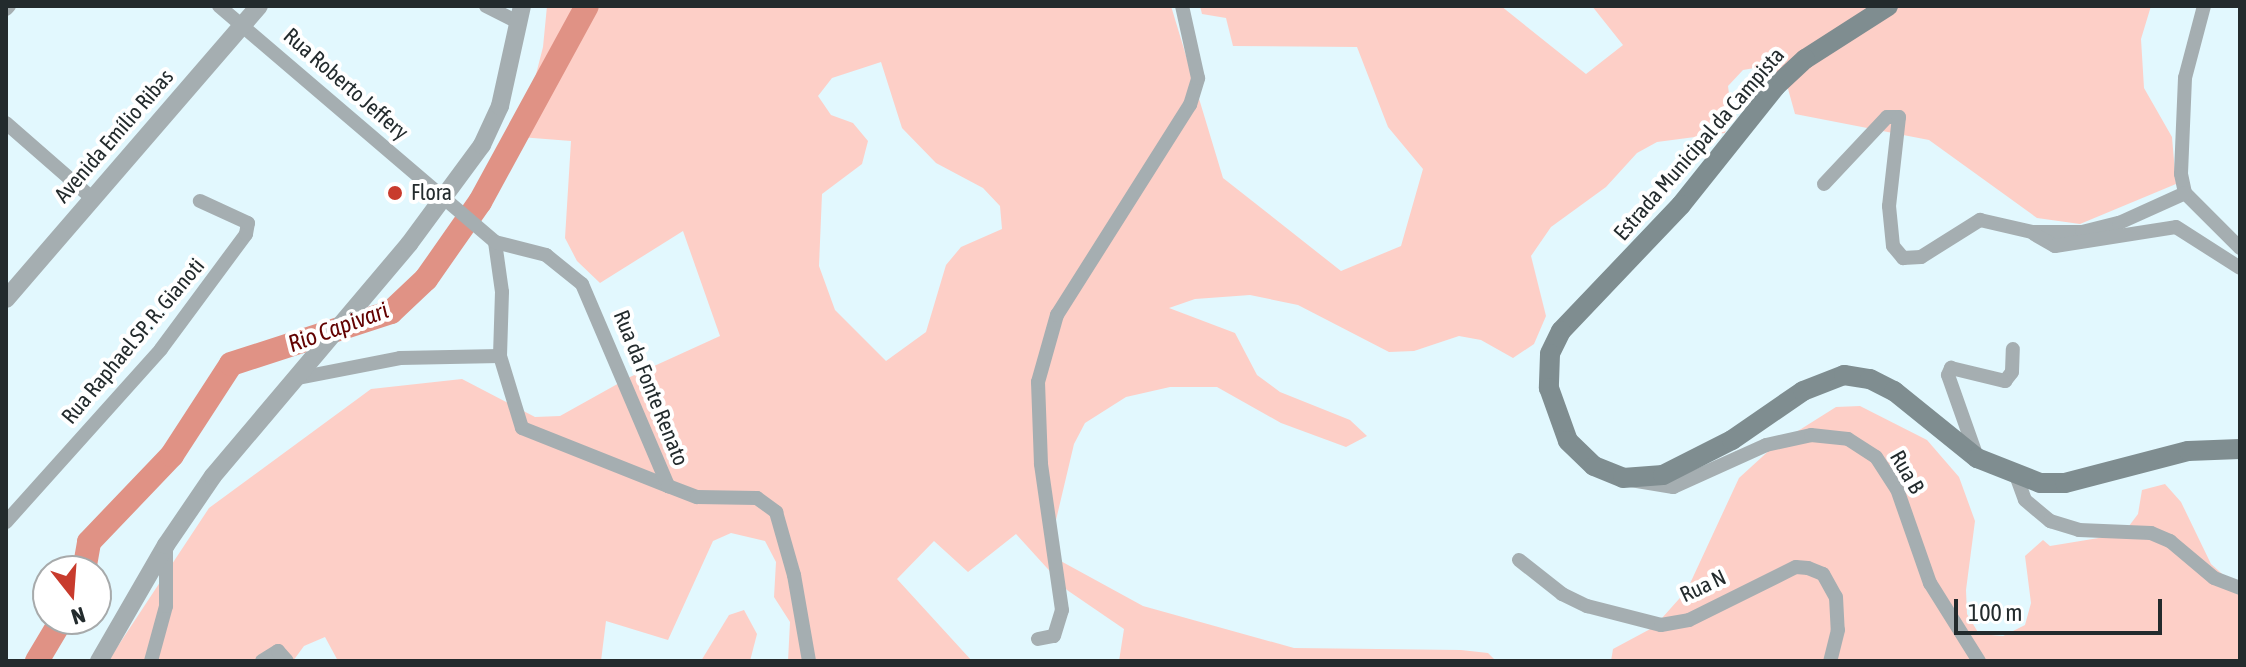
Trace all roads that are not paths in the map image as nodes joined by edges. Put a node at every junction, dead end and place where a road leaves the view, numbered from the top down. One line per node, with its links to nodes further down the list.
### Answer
1 (219, 6): 8 (street, Rua Roberto Jeffery)
2 (259, 6): 8 (street, Avenida Emílio Ribas)
3 (486, 6): 7 (street)
4 (1182, 6): 32 (street)
5 (1888, 6): 25 (main road, Estrada Municipal da Campista)
6 (2204, 6): 11 (street)
7 (521, 14): 14 (street)
8 (243, 25): 12 (street, Avenida Emílio Ribas); 14 (street, Rua Roberto Jeffery)
9 (6, 123): 12 (street)
10 (1824, 184): 15 (street)
11 (2185, 193): 15 (street); 17 (street)
12 (92, 198): 19 (street, Avenida Emílio Ribas)
13 (200, 201): 28 (street, Rua Raphael SP. R. Gianoti)
14 (448, 201): 16 (street, Rua Roberto Jeffery); 22 (street)
15 (2032, 232): 18 (street)
16 (491, 239): 21 (street); 27 (street, Rua da Fonte Renato)
17 (2240, 248)
18 (2240, 268)
19 (6, 299)
20 (2013, 349): 24 (street)
21 (500, 356): 22 (street); 27 (street)
22 (293, 379): 29 (street)
23 (2240, 449): 26 (main road)
24 (1977, 458): 25 (main road); 26 (main road)
25 (1623, 478): 39 (street, Rua B)
26 (2017, 478): 31 (street)
27 (668, 486): 37 (street, Rua da Fonte Renato)
28 (6, 522)
29 (166, 545): 33 (street); 34 (street)
30 (1519, 560): 38 (street, Rua N)
31 (2240, 588)
32 (1038, 639)
33 (99, 661)
34 (151, 661)
35 (262, 661): 36 (street)
36 (287, 661)
37 (809, 661)
38 (1830, 661)
39 (1979, 661)

